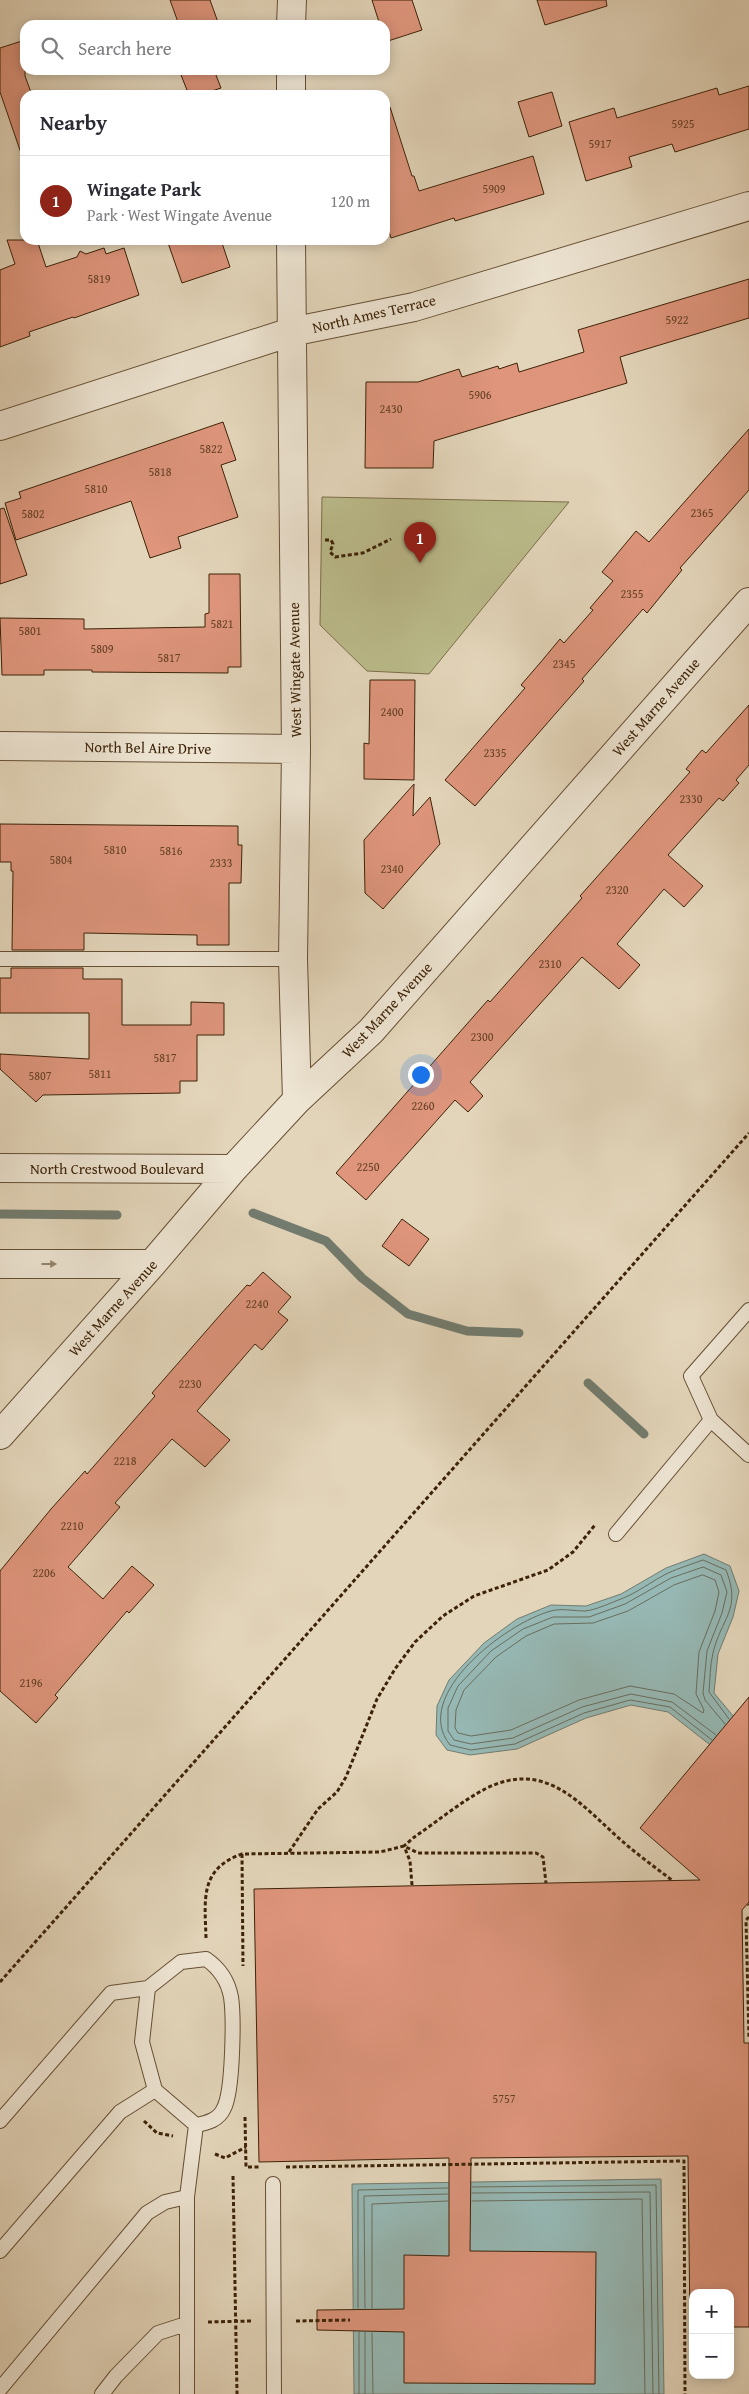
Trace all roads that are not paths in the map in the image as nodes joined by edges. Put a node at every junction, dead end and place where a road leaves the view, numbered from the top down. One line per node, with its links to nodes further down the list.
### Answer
1 (292, 0): 2 (street)
2 (292, 20)
3 (292, 75): 4 (street)
4 (292, 90)
5 (749, 206): 7 (street, North Ames Terrace)
6 (291, 245): 7 (street, West Wingate Avenue)
7 (291, 332): 8 (street, North Ames Terrace); 11 (street, West Wingate Avenue)
8 (0, 426)
9 (749, 602): 14 (street, West Marne Avenue)
10 (0, 746): 11 (street, North Bel Aire Drive)
11 (296, 749): 13 (street, West Wingate Avenue)
12 (0, 958): 13 (lane)
13 (294, 960): 14 (street, West Wingate Avenue)
14 (297, 1100): 16 (street, West Marne Avenue)
15 (0, 1168): 16 (street, North Crestwood Boulevard)
16 (233, 1169): 18 (street, West Marne Avenue)
17 (0, 1264): 18 (street, one-way to 18)
18 (152, 1264): 21 (street, West Marne Avenue)
19 (749, 1310): 20 (lane)
20 (710, 1420): 22 (lane); 23 (lane)
21 (0, 1434)
22 (749, 1455)
23 (616, 1534)
24 (148, 1988): 25 (lane); 26 (lane); 27 (lane)
25 (155, 2090): 27 (lane); 30 (lane)
26 (0, 2121)
27 (196, 2125): 29 (lane)
28 (273, 2184): 35 (lane)
29 (187, 2197): 31 (lane); 32 (lane)
30 (0, 2251)
31 (186, 2324): 33 (lane); 34 (lane)
32 (0, 2389)
33 (102, 2394)
34 (186, 2394)
35 (274, 2394)

